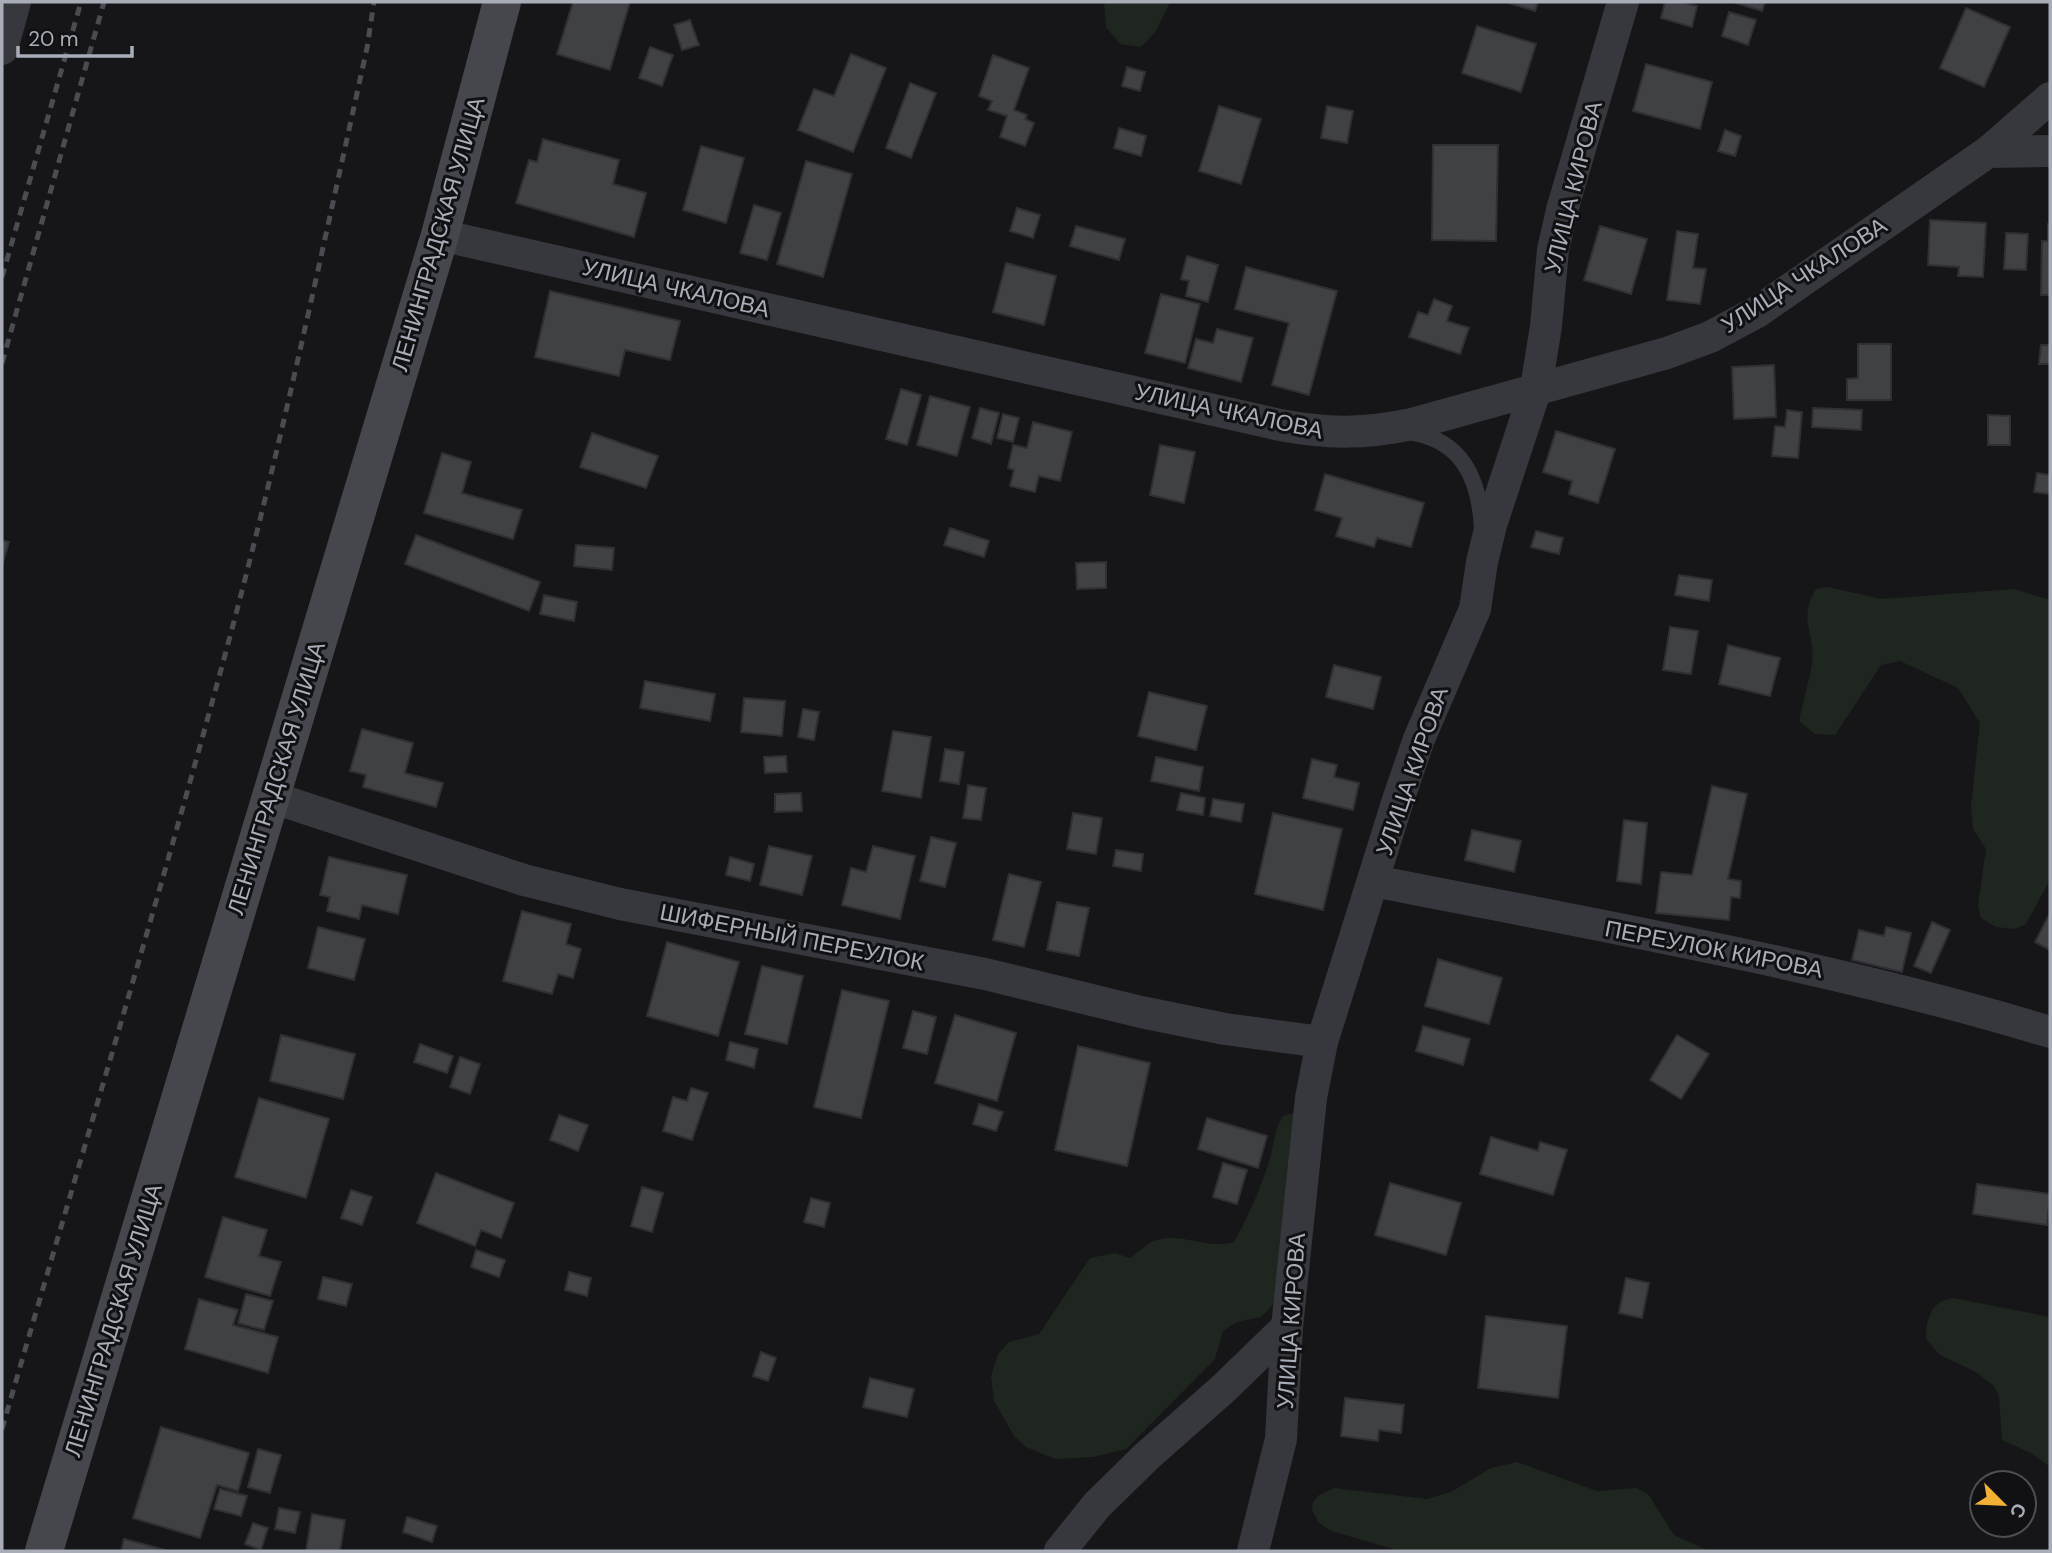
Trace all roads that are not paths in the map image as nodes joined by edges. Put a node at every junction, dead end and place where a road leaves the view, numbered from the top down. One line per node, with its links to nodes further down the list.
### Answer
1 (15, 2): 4 (street)
2 (502, 2): 8 (main road, ЛЕНИНГРАДСКАЯ УЛИЦА)
3 (1623, 2): 9 (street, УЛИЦА КИРОВА)
4 (2, 50)
5 (2050, 98): 7 (street, УЛИЦА ЧКАЛОВА)
6 (2050, 151): 7 (street)
7 (1988, 152): 9 (street, УЛИЦА ЧКАЛОВА)
8 (440, 235): 10 (street, УЛИЦА ЧКАЛОВА); 12 (main road, ЛЕНИНГРАДСКАЯ УЛИЦА)
9 (1536, 388): 10 (street, УЛИЦА ЧКАЛОВА); 11 (street, УЛИЦА КИРОВА)
10 (1381, 431): 11 (lane)
11 (1482, 562): 13 (street, УЛИЦА КИРОВА)
12 (271, 797): 15 (street, ШИФЕРНЫЙ ПЕРЕУЛОК); 17 (main road, ЛЕНИНГРАДСКАЯ УЛИЦА)
13 (1374, 881): 14 (street, ПЕРЕУЛОК КИРОВА); 15 (street, УЛИЦА КИРОВА)
14 (2050, 1032)
15 (1322, 1042): 16 (street, УЛИЦА КИРОВА)
16 (1287, 1327): 18 (street); 19 (street, УЛИЦА КИРОВА)
17 (44, 1551)
18 (1060, 1551)
19 (1253, 1551)

